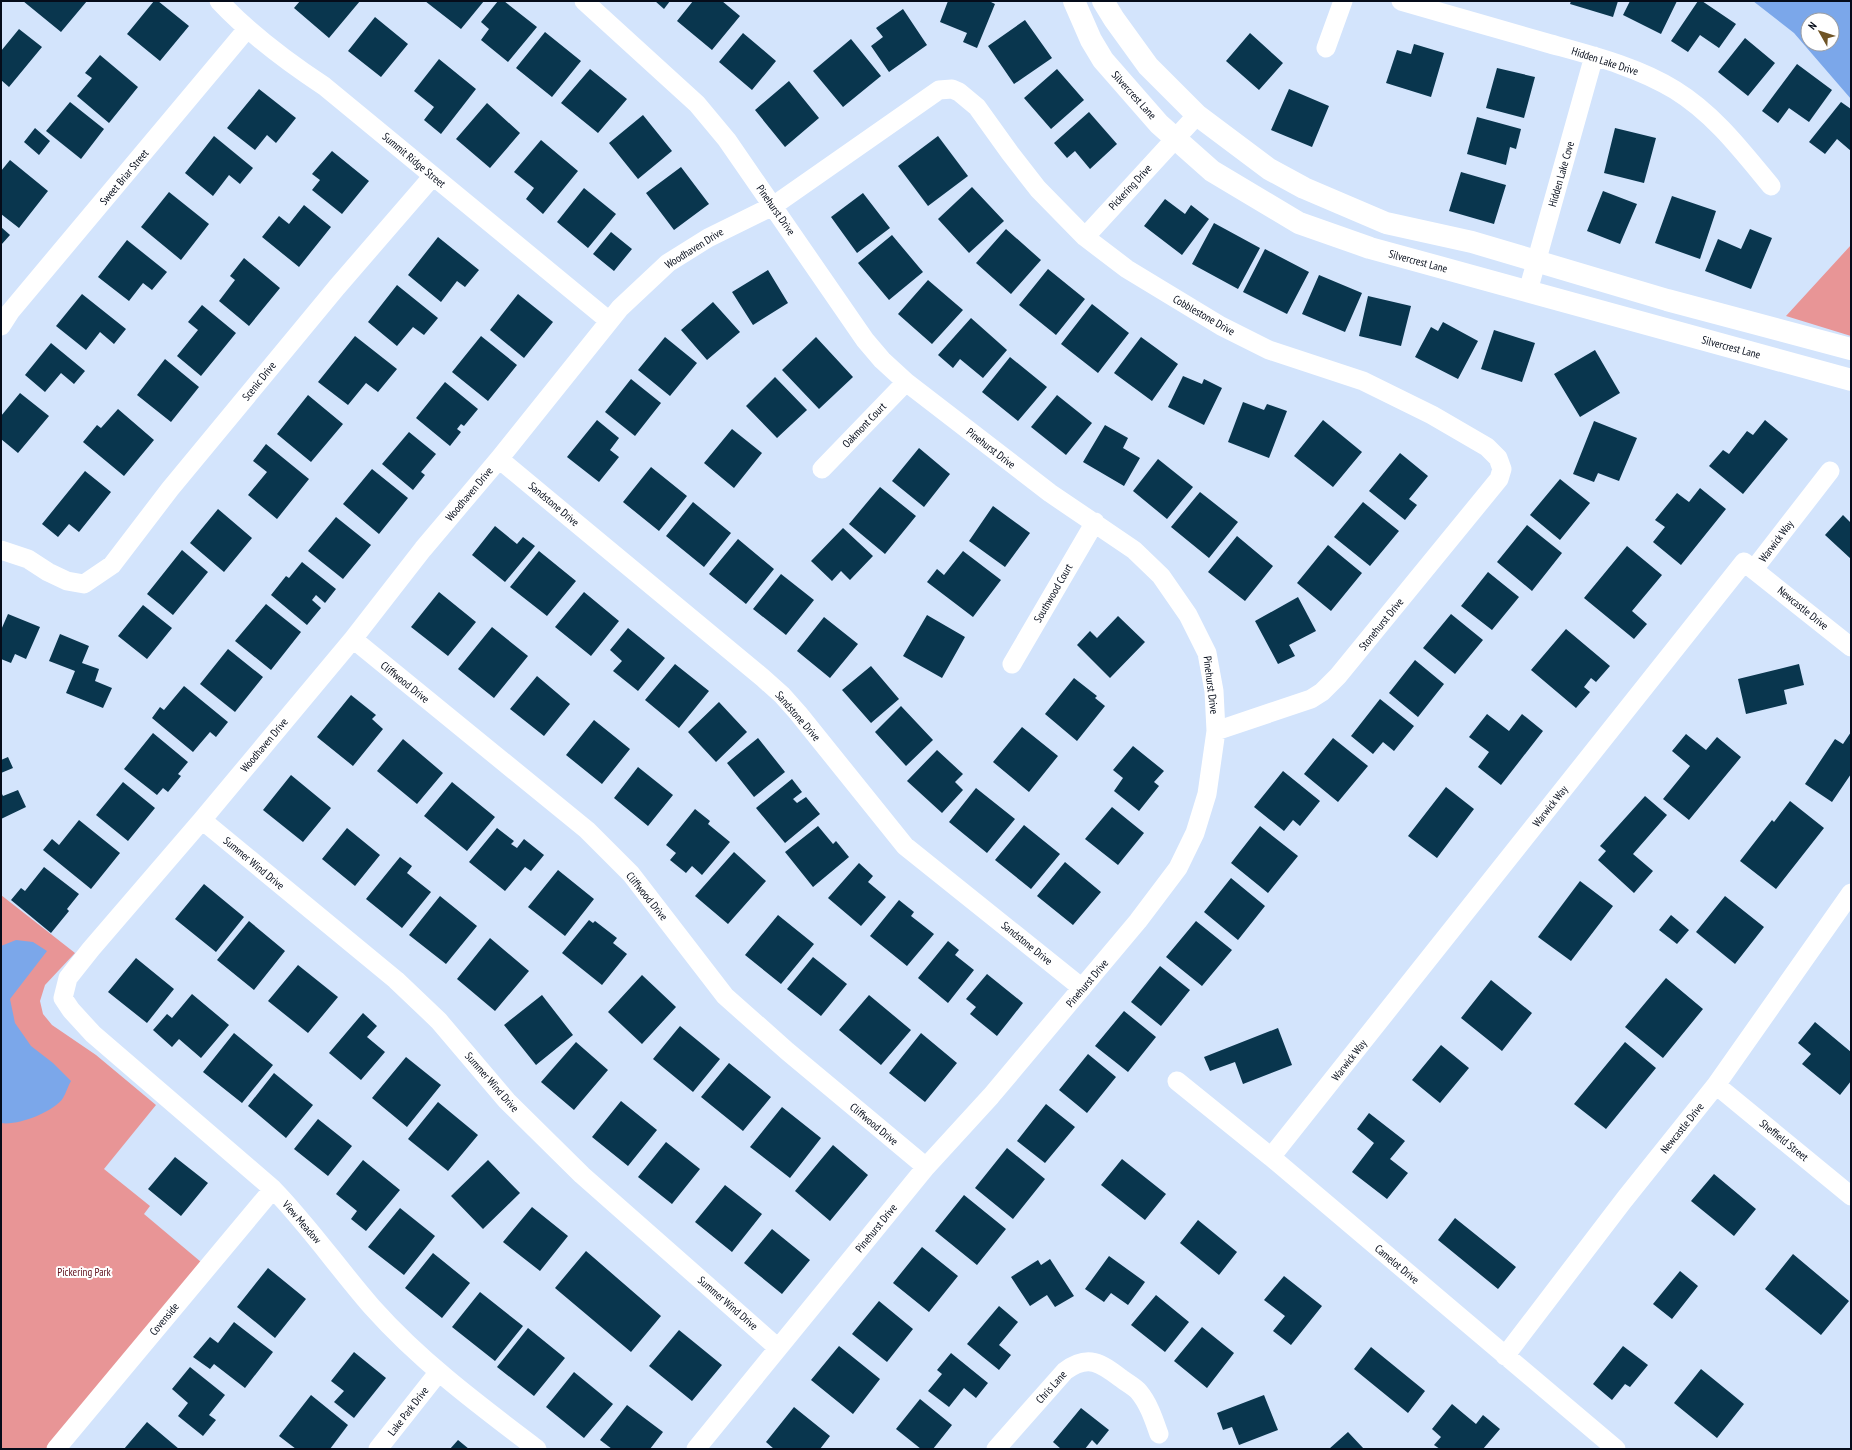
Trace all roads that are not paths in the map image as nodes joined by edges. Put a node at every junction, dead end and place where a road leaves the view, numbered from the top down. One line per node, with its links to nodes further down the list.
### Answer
1 (219, 1): 7 (street, Summit Ridge Street)
2 (584, 1): 15 (street, Pinehurst Drive)
3 (1074, 1): 12 (street, Silvercrest Lane)
4 (1103, 1): 11 (street)
5 (1343, 1): 8 (street)
6 (1401, 1): 9 (street, Hidden Lake Drive)
7 (247, 28): 13 (street, Summit Ridge Street); 20 (street, Sweet Briar Street)
8 (1326, 48)
9 (1594, 56): 14 (street, Hidden Lake Drive); 17 (street, Hidden Lake Cove)
10 (959, 92): 15 (street, Woodhaven Drive); 16 (street, Cobblestone Drive)
11 (1197, 115): 12 (street, Pickering Drive); 17 (street)
12 (1176, 138): 16 (street, Pickering Drive); 18 (street, Silvercrest Lane)
13 (433, 176): 19 (street, Summit Ridge Street); 29 (street, Scenic Drive)
14 (1771, 186)
15 (773, 206): 19 (street, Woodhaven Drive); 23 (street, Pinehurst Drive)
16 (1085, 236): 25 (street, Cobblestone Drive)
17 (1536, 262): 18 (street, Hidden Lake Cove); 21 (street)
18 (1528, 291): 22 (street, Silvercrest Lane)
19 (608, 320): 24 (street, Woodhaven Drive)
20 (1, 326)
21 (1851, 349)
22 (1851, 380)
23 (906, 382): 26 (street, Oakmont Court); 28 (street, Pinehurst Drive)
24 (499, 459): 31 (street, Woodhaven Drive); 37 (street, Sandstone Drive)
25 (1500, 464): 34 (street, Stonehurst Drive)
26 (822, 469)
27 (1830, 471): 30 (street, Warwick Way)
28 (1095, 522): 33 (street, Southwood Court); 34 (street, Pinehurst Drive)
29 (1, 550)
30 (1754, 569): 32 (street, Newcastle Drive); 41 (street, Warwick Way)
31 (353, 639): 35 (street, Woodhaven Drive); 42 (street, Cliffwood Drive)
32 (1851, 647)
33 (1012, 664)
34 (1216, 731): 37 (street, Pinehurst Drive)
35 (202, 820): 38 (street, Woodhaven Drive); 45 (street, Summer Wind Drive)
36 (1851, 893): 40 (street, Newcastle Drive)
37 (1082, 988): 42 (street, Pinehurst Drive)
38 (63, 998): 43 (street, View Meadow)
39 (1177, 1081): 41 (street, Camelot Drive)
40 (1716, 1085): 44 (street, Sheffield Street); 46 (street, Newcastle Drive)
41 (1271, 1157): 46 (street, Camelot Drive)
42 (926, 1167): 45 (street, Pinehurst Drive)
43 (273, 1189): 47 (street, View Meadow); 49 (street, Covenside)
44 (1851, 1196)
45 (778, 1348): 52 (street, Pinehurst Drive)
46 (1506, 1356): 54 (street, Camelot Drive)
47 (438, 1373): 50 (street, Lake Park Drive); 51 (street, View Meadow)
48 (1159, 1434): 53 (street, Chris Lane)
49 (56, 1449)
50 (378, 1449)
51 (537, 1449)
52 (696, 1449)
53 (996, 1449)
54 (1616, 1449)

